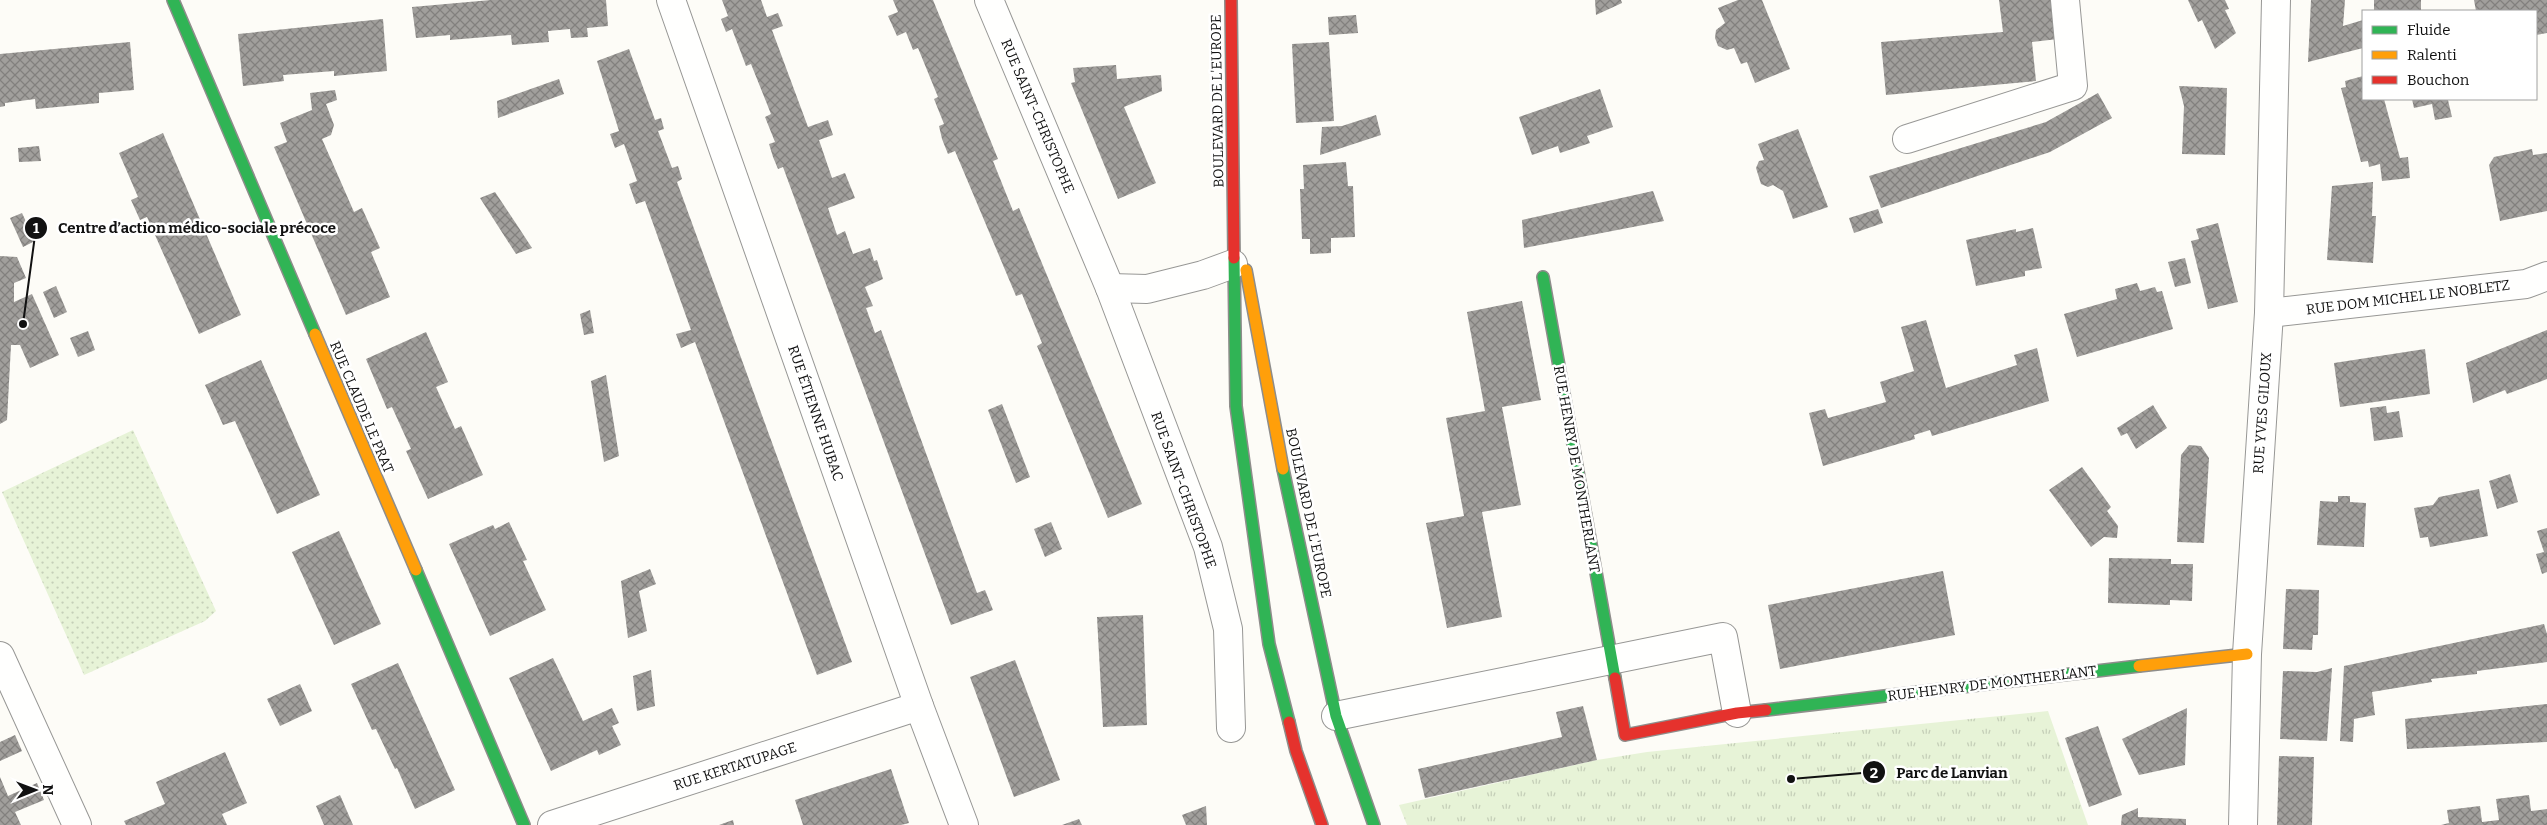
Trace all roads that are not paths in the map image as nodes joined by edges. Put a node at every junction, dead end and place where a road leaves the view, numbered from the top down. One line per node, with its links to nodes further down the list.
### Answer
1 (173, 0): 22 (street, RUE CLAUDE LE PRAT)
2 (671, 0): 17 (street, RUE ÉTIENNE HUBAC)
3 (989, 0): 12 (street, RUE SAINT-CHRISTOPHE)
4 (1231, 0): 8 (street, BOULEVARD DE L'EUROPE)
5 (2065, 0): 7 (street)
6 (2276, 0): 13 (street, RUE YVES GILOUX)
7 (1907, 139)
8 (1233, 202): 9 (street, BOULEVARD DE L'EUROPE); 19 (street, BOULEVARD DE L'EUROPE)
9 (1232, 264): 12 (street); 25 (street, BOULEVARD DE L'EUROPE)
10 (2547, 276): 13 (street, RUE DOM MICHEL LE NOBLETZ)
11 (1543, 277): 16 (street, RUE HENRY DE MONTHERLANT)
12 (1110, 288): 20 (street, RUE SAINT-CHRISTOPHE)
13 (2269, 313): 14 (street, RUE YVES GILOUX)
14 (2247, 654): 18 (street, RUE HENRY DE MONTHERLANT); 27 (street, RUE YVES GILOUX)
15 (0, 656): 21 (street)
16 (1611, 661): 18 (street, RUE HENRY DE MONTHERLANT); 18 (street); 19 (street)
17 (919, 706): 23 (street, RUE KERTATUPAGE); 24 (street, RUE ÉTIENNE HUBAC)
18 (1737, 713)
19 (1336, 716): 26 (street, BOULEVARD DE L'EUROPE)
20 (1231, 728)
21 (77, 825)
22 (524, 825)
23 (552, 825)
24 (964, 825)
25 (1322, 825)
26 (1374, 825)
27 (2243, 825)

